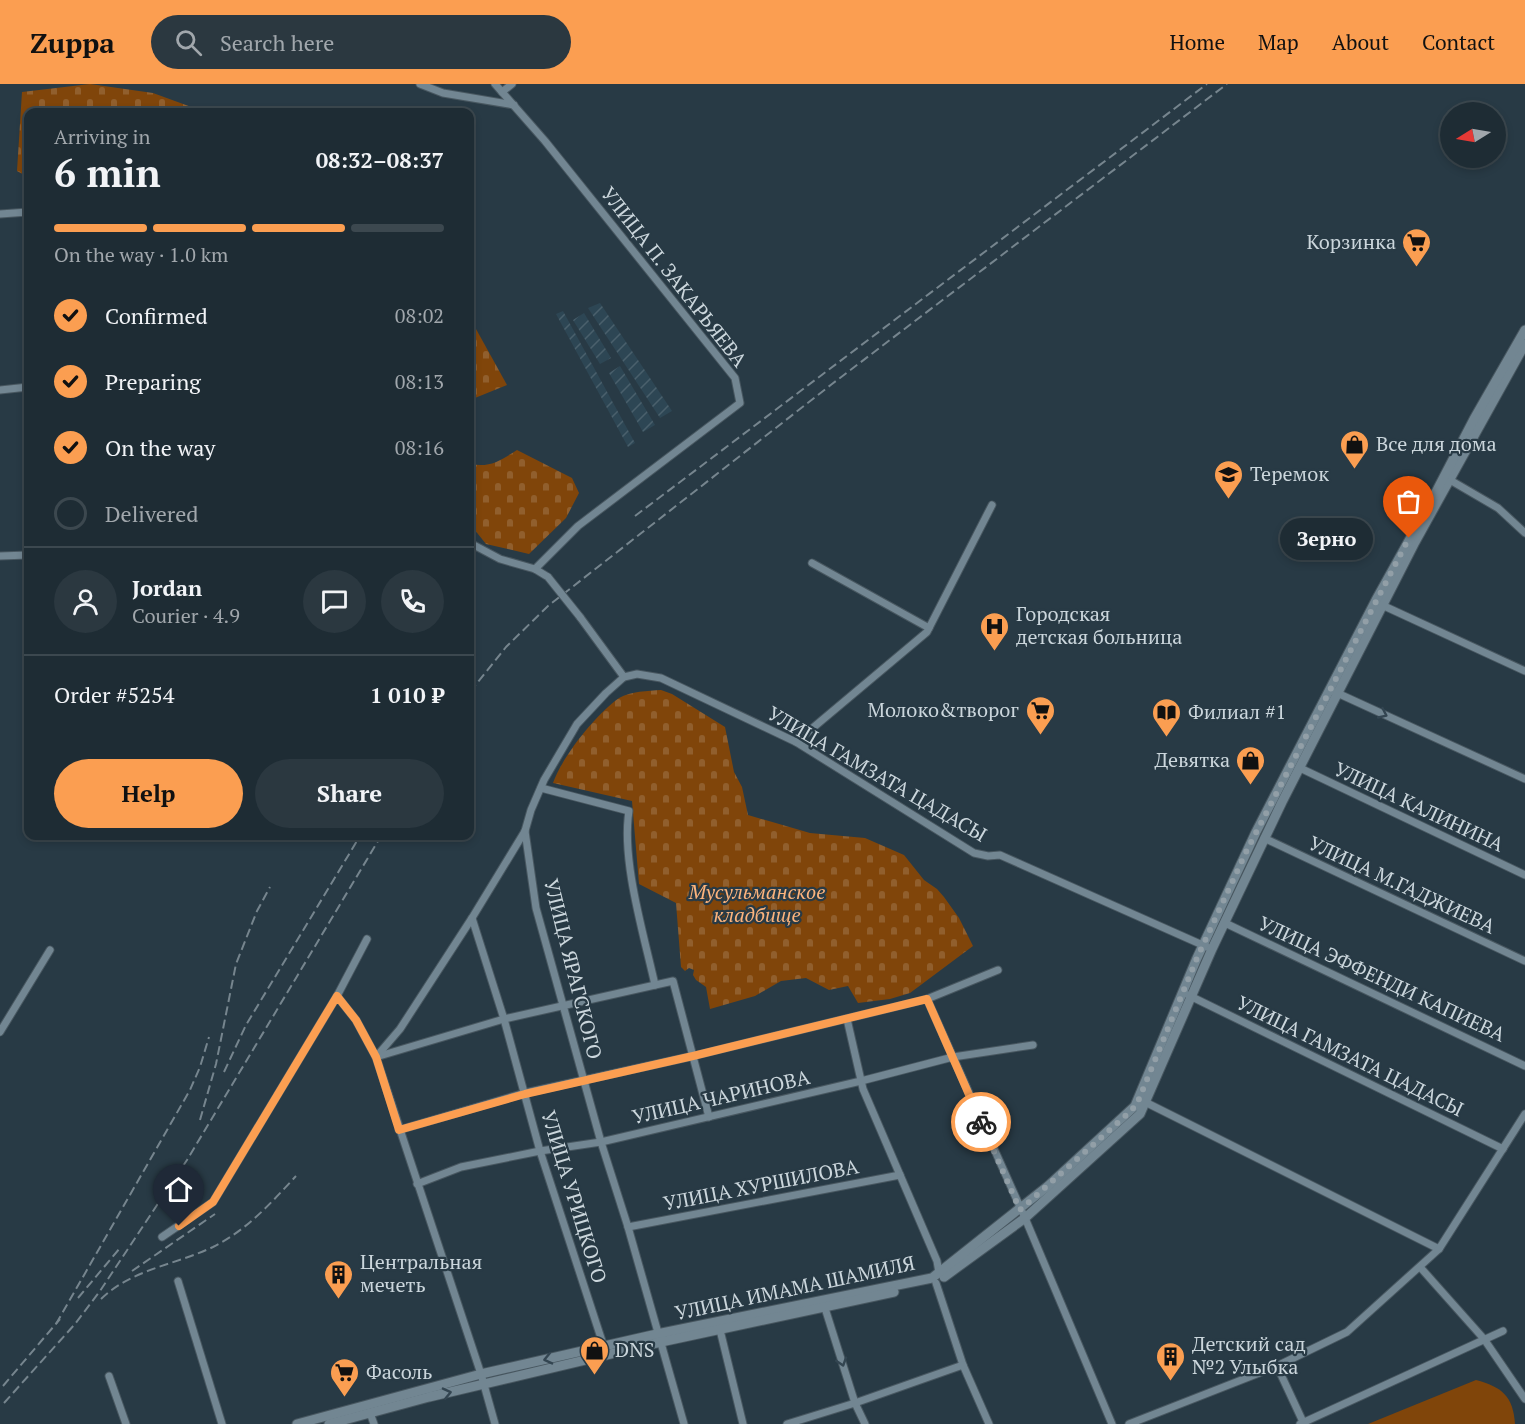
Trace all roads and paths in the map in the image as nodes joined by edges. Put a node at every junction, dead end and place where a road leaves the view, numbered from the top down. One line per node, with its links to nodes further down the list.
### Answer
1 (420, 84): 5 (street)
2 (495, 84): 4 (street, УЛИЦА П. ЗАКАРЬЯЕВА)
3 (512, 84): 4 (street)
4 (502, 92): 5 (street, УЛИЦА П. ЗАКАРЬЯЕВА)
5 (514, 105): 19 (street, УЛИЦА П. ЗАКАРЬЯЕВА)
6 (24, 212): 7 (street)
7 (0, 214)
8 (1525, 330): 24 (main road, УЛИЦА ИМАМА ШАМИЛЯ)
9 (1525, 344): 12 (main road, УЛИЦА ИМАМА ШАМИЛЯ)
10 (24, 387): 11 (street)
11 (0, 390)
12 (1450, 480): 14 (street); 20 (main road, УЛИЦА ИМАМА ШАМИЛЯ)
13 (992, 505): 21 (street)
14 (1525, 533)
15 (474, 545): 19 (street)
16 (24, 555): 17 (street)
17 (0, 556)
18 (812, 563): 21 (street)
19 (535, 568): 23 (street, bridge)
20 (1384, 606): 22 (street); 24 (main road, УЛИЦА ИМАМА ШАМИЛЯ)
21 (929, 628): 25 (street)
22 (1525, 672)
23 (624, 677): 25 (street, УЛИЦА ГАМЗАТА ЦАДАСЫ); 28 (street)
24 (1333, 691): 26 (main road, УЛИЦА ИМАМА ШАМИЛЯ); 27 (street, one-way to 27); 35 (main road, УЛИЦА ИМАМА ШАМИЛЯ)
25 (796, 742): 35 (street, УЛИЦА ГАМЗАТА ЦАДАСЫ)
26 (1300, 768): 30 (main road, УЛИЦА ИМАМА ШАМИЛЯ); 31 (street, УЛИЦА КАЛИНИНА)
27 (1525, 779)
28 (541, 788): 29 (street); 40 (street)
29 (525, 831): 32 (street); 44 (street, УЛИЦА ЯРАГСКОГО)
30 (1264, 838): 33 (main road, УЛИЦА ИМАМА ШАМИЛЯ); 38 (street, УЛИЦА М.ГАДЖИЕВА)
31 (1525, 875)
32 (472, 918): 45 (street, УЛИЦА УРИЦКОГО); 50 (street)
33 (1226, 923): 36 (main road, УЛИЦА ИМАМА ШАМИЛЯ); 52 (street, УЛИЦА ЭФФЕНДИ КАПИЕВА)
34 (367, 939): 42 (street)
35 (1203, 945): 36 (street, УЛИЦА ГАМЗАТА ЦАДАСЫ); 41 (main road, УЛИЦА ИМАМА ШАМИЛЯ)
36 (1212, 949): 56 (main road, УЛИЦА ИМАМА ШАМИЛЯ)
37 (50, 950): 47 (street)
38 (1525, 961)
39 (998, 970): 43 (street)
40 (655, 984): 44 (street); 49 (street)
41 (1183, 993): 56 (main road, УЛИЦА ИМАМА ШАМИЛЯ); 61 (street, УЛИЦА ГАМЗАТА ЦАДАСЫ)
42 (337, 996): 50 (street); 67 (street)
43 (927, 999): 46 (street); 51 (street)
44 (564, 1006): 45 (street); 53 (street, УЛИЦА ЯРАГСКОГО)
45 (504, 1019): 50 (street); 55 (street, УЛИЦА УРИЦКОГО)
46 (847, 1019): 49 (street); 54 (street)
47 (0, 1032)
48 (1033, 1045): 51 (street, УЛИЦА ЧАРИНОВА)
49 (693, 1056): 53 (street); 58 (street)
50 (376, 1057): 59 (street)
51 (953, 1057): 54 (street, УЛИЦА ЧАРИНОВА); 65 (street)
52 (1525, 1066)
53 (584, 1080): 55 (street); 60 (street, УЛИЦА ЯРАГСКОГО)
54 (861, 1081): 58 (street, УЛИЦА ЧАРИНОВА); 63 (street)
55 (525, 1094): 59 (street); 62 (street, УЛИЦА УРИЦКОГО)
56 (1143, 1101): 65 (main road, УЛИЦА ИМАМА ШАМИЛЯ); 68 (street)
57 (1525, 1114): 61 (street)
58 (709, 1117): 60 (street, УЛИЦА ЧАРИНОВА)
59 (399, 1130): 64 (street)
60 (601, 1142): 62 (street, УЛИЦА ЧАРИНОВА); 66 (street, УЛИЦА ЯРАГСКОГО)
61 (1503, 1149): 68 (street)
62 (540, 1150): 64 (street, УЛИЦА ЧАРИНОВА); 78 (street, УЛИЦА УРИЦКОГО)
63 (900, 1174): 66 (street, УЛИЦА ХУРШИЛОВА); 70 (street)
64 (417, 1184): 82 (street)
65 (1022, 1214): 70 (main road, УЛИЦА ИМАМА ШАМИЛЯ); 72 (main road, УЛИЦА ИМАМА ШАМИЛЯ); 98 (street)
66 (628, 1227): 76 (street, УЛИЦА ЯРАГСКОГО)
67 (162, 1237)
68 (1439, 1249): 69 (street)
69 (1420, 1267): 77 (street); 80 (street)
70 (939, 1273): 73 (main road, УЛИЦА ИМАМА ШАМИЛЯ)
71 (178, 1281): 88 (street)
72 (936, 1283): 73 (main road, УЛИЦА ИМАМА ШАМИЛЯ); 79 (street)
73 (823, 1303): 74 (main road, УЛИЦА ИМАМА ШАМИЛЯ); 76 (main road, УЛИЦА ИМАМА ШАМИЛЯ); 84 (street, one-way to 84)
74 (720, 1329): 76 (main road, УЛИЦА ИМАМА ШАМИЛЯ); 94 (street)
75 (1503, 1331): 77 (street)
76 (659, 1338): 78 (main road, УЛИЦА ИМАМА ШАМИЛЯ); 82 (main road, УЛИЦА ИМАМА ШАМИЛЯ); 93 (street, УЛИЦА ЯРАГСКОГО)
77 (1484, 1339): 83 (street); 86 (street)
78 (605, 1346): 82 (main road, УЛИЦА ИМАМА ШАМИЛЯ, one-way to 82)
79 (963, 1365): 84 (street); 97 (street)
80 (1277, 1366): 86 (street); 99 (street)
81 (109, 1376): 87 (street)
82 (482, 1379): 85 (main road, УЛИЦА ИМАМА ШАМИЛЯ, one-way to 82); 89 (main road, УЛИЦА ИМАМА ШАМИЛЯ); 92 (street)
83 (1525, 1399)
84 (855, 1403): 95 (street); 96 (street)
85 (370, 1413): 90 (main road, УЛИЦА ИМАМА ШАМИЛЯ); 91 (street)
86 (1303, 1423)
87 (126, 1424)
88 (222, 1424)
89 (297, 1424)
90 (329, 1424)
91 (374, 1424)
92 (495, 1424)
93 (684, 1424)
94 (743, 1424)
95 (787, 1424)
96 (865, 1424)
97 (989, 1424)
98 (1112, 1424)
99 (1129, 1424)

